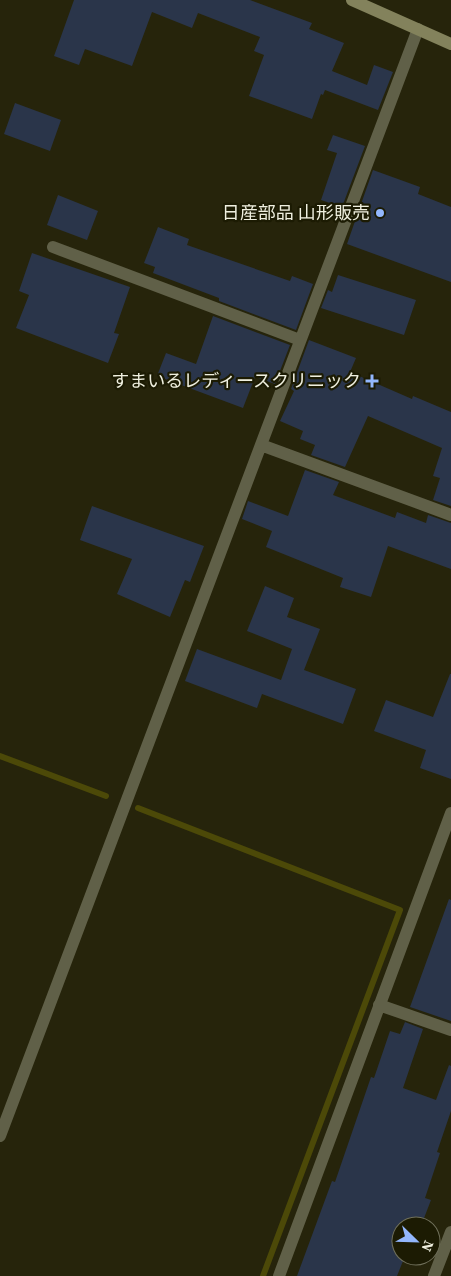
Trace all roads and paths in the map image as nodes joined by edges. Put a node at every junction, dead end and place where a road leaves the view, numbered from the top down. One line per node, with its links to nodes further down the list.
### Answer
1 (352, 0): 2 (main road)
2 (418, 29): 3 (main road); 5 (lane)
3 (451, 44)
4 (53, 247): 5 (lane)
5 (300, 340): 6 (lane)
6 (261, 445): 7 (lane); 12 (lane)
7 (451, 515)
8 (451, 813): 9 (lane)
9 (445, 846): 10 (lane)
10 (379, 1005): 11 (lane); 14 (lane)
11 (451, 1030)
12 (0, 1136)
13 (451, 1232): 15 (lane)
14 (279, 1276)
15 (434, 1276)

